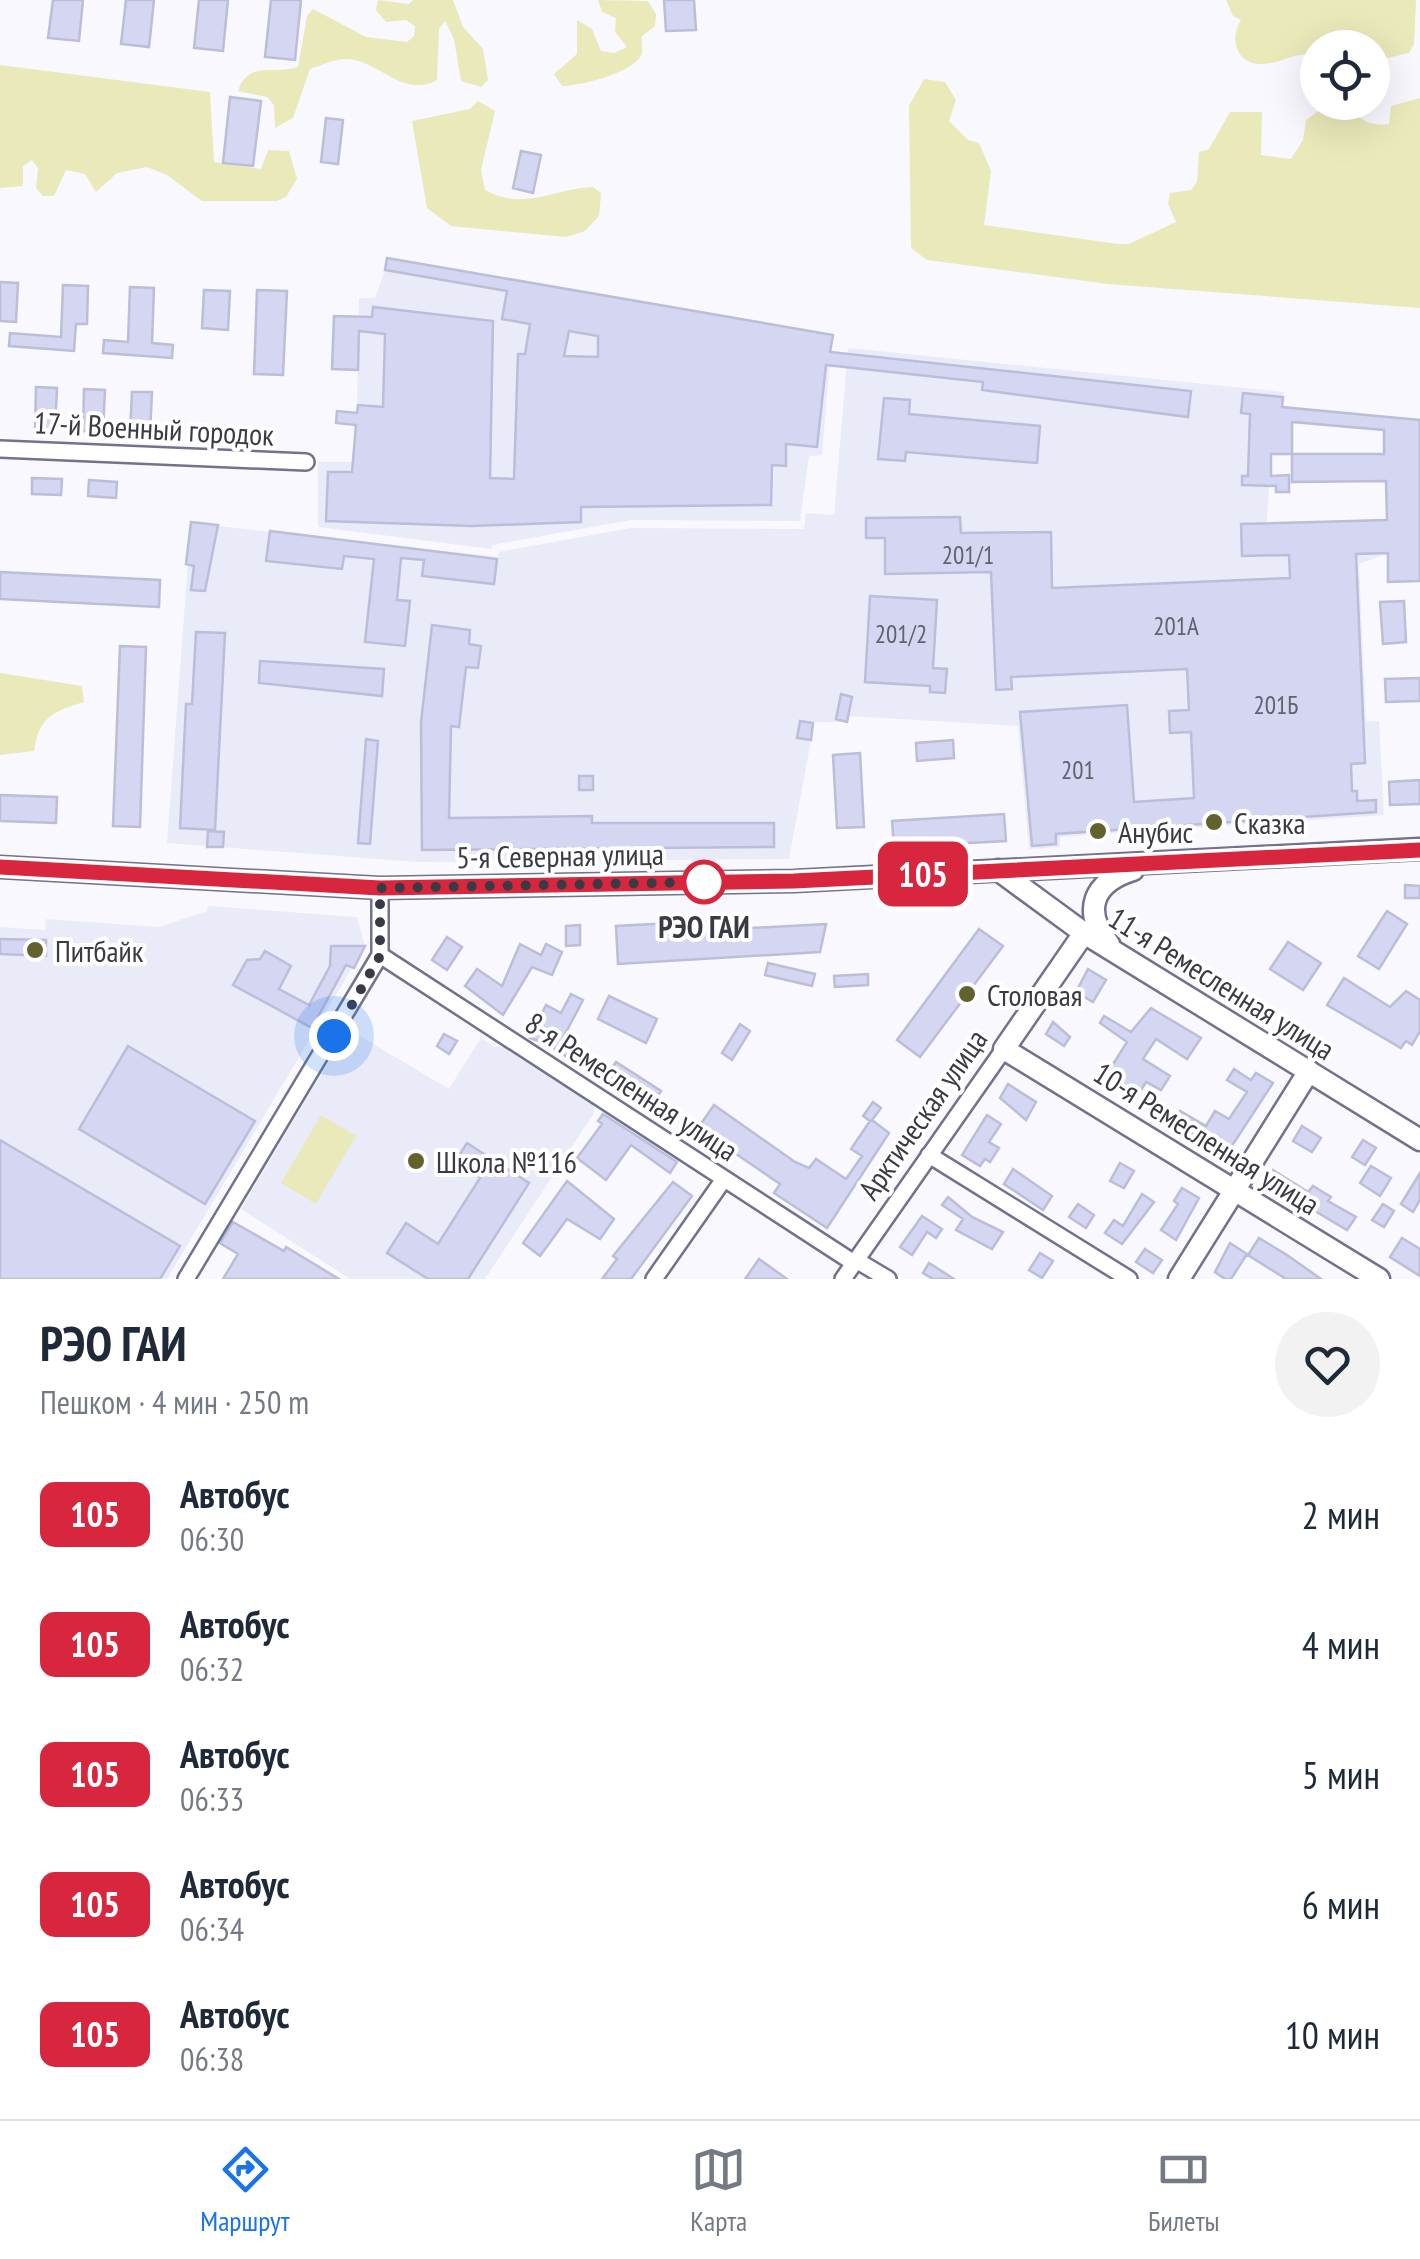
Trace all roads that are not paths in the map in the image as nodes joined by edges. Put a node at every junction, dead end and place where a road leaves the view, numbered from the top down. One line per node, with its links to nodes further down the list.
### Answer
1 (0, 449): 2 (street, 17-й Военный городок)
2 (306, 462)
3 (1420, 850): 4 (main road, 5-я Северная улица)
4 (1158, 862): 6 (main road, 5-я Северная улица); 9 (main road)
5 (0, 867): 7 (main road, 5-я Северная улица)
6 (998, 870): 7 (main road, 5-я Северная улица); 8 (main road, 11-я Ремесленная улица)
7 (380, 888): 10 (street)
8 (1084, 933): 9 (main road, 11-я Ремесленная улица); 11 (main road, Арктическая улица)
9 (1116, 953): 12 (main road, 11-я Ремесленная улица)
10 (380, 956): 15 (street, 8-я Ремесленная улица); 18 (street)
11 (1004, 1048): 14 (street, Арктическая улица); 16 (main road, 10-я Ремесленная улица)
12 (1309, 1071): 13 (main road, 11-я Ремесленная улица); 16 (main road)
13 (1420, 1140)
14 (929, 1156): 17 (street, Арктическая улица); 22 (street)
15 (724, 1179): 17 (street, 8-я Ремесленная улица); 19 (street)
16 (1233, 1189): 23 (main road); 24 (main road, 10-я Ремесленная улица)
17 (855, 1262): 20 (street, Арктическая улица); 21 (street, 8-я Ремесленная улица)
18 (186, 1279)
19 (654, 1279)
20 (843, 1279)
21 (888, 1279)
22 (1129, 1279)
23 (1179, 1279)
24 (1378, 1279)

